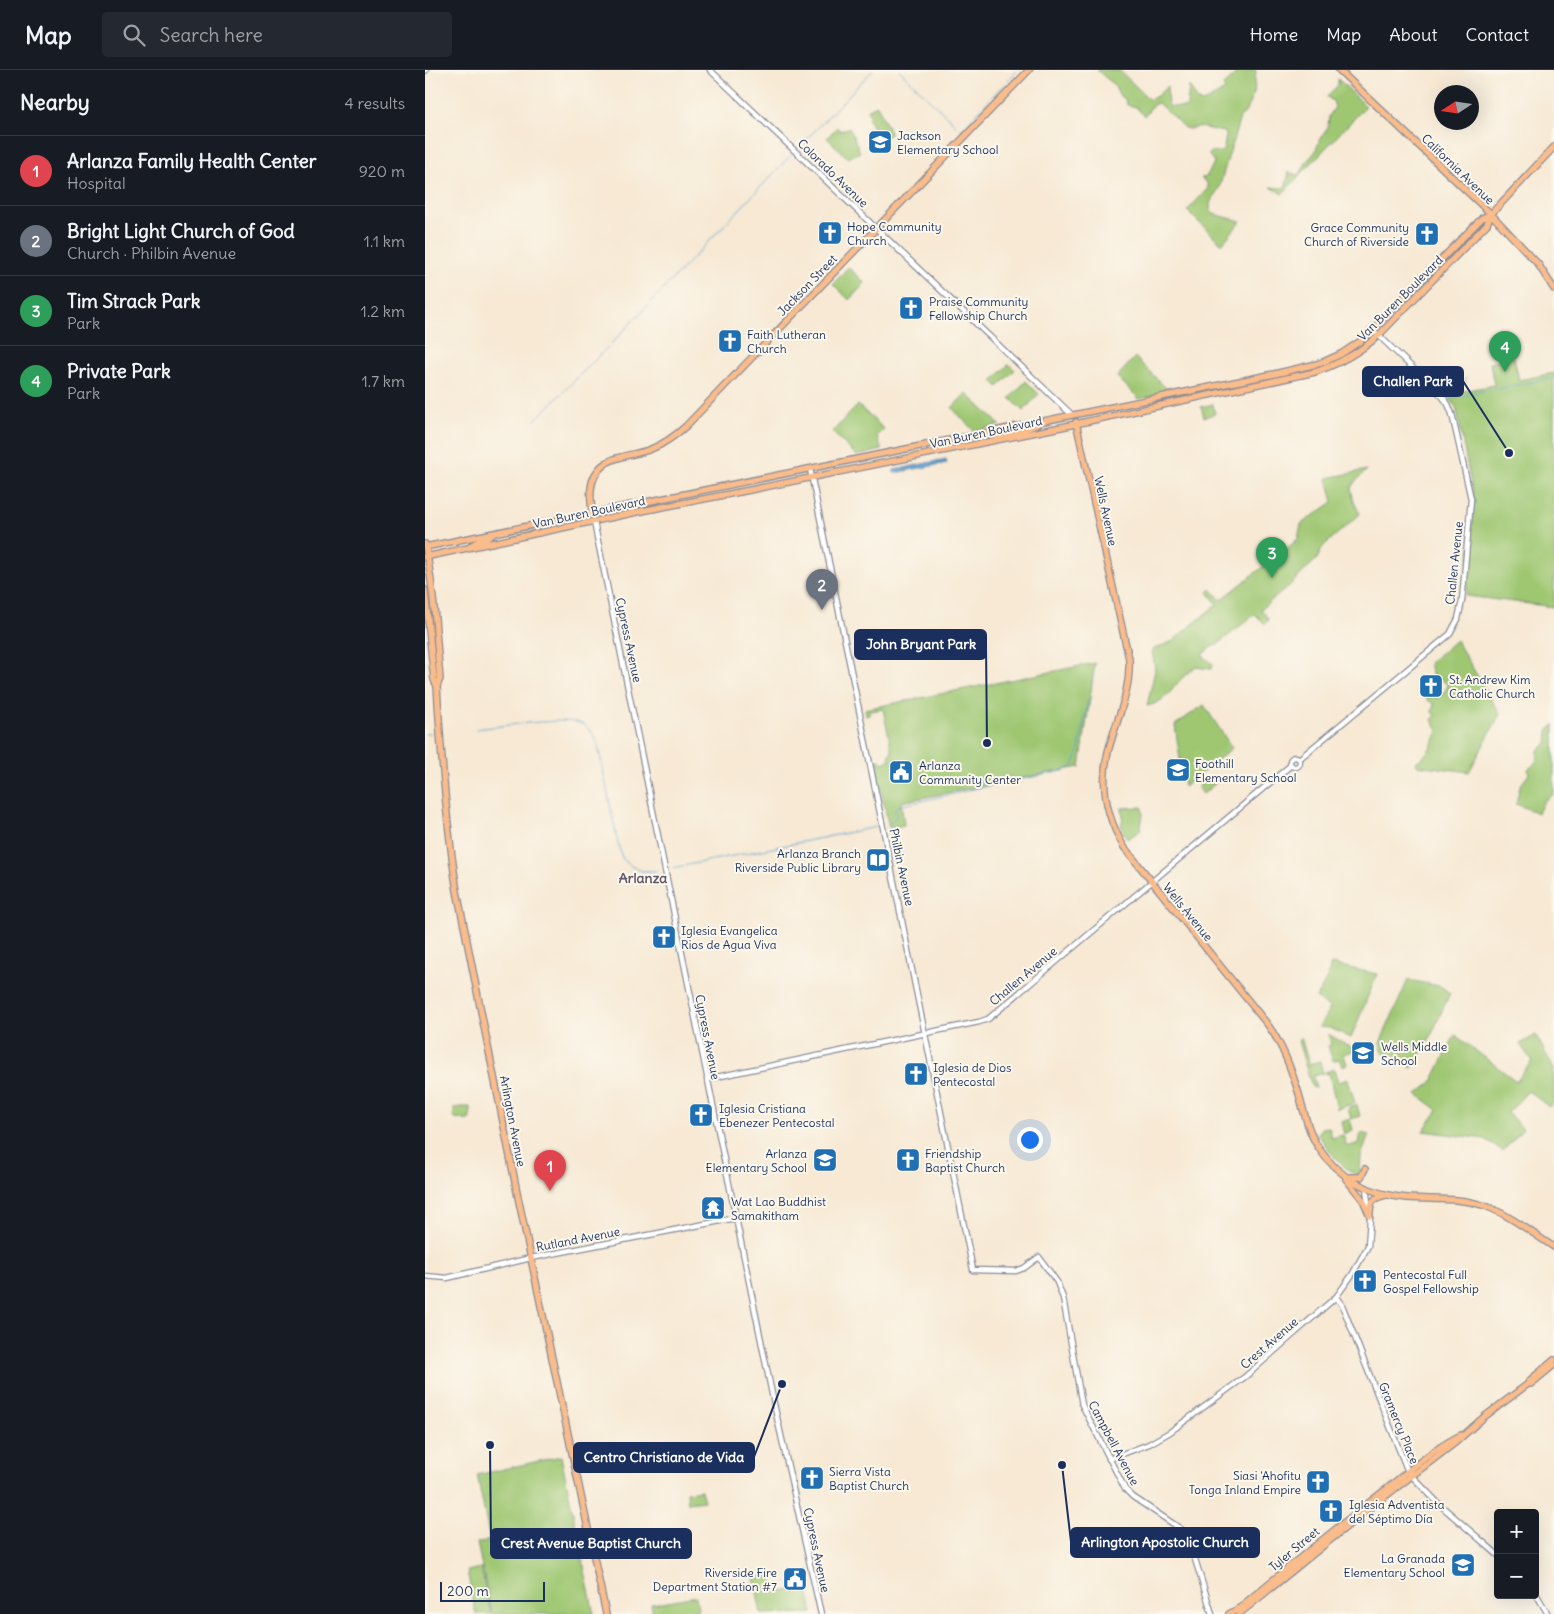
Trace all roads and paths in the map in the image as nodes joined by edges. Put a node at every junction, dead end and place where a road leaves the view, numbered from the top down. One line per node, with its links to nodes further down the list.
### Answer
1 (710, 70): 6 (street, Colorado Avenue)
2 (1029, 70): 6 (main road, Jackson Street)
3 (1339, 70): 5 (main road, California Avenue)
4 (1554, 147): 5 (main road, Van Buren Boulevard)
5 (1491, 214): 7 (main road, California Avenue); 8 (main road, Van Buren Boulevard); 9 (main road, Van Buren Boulevard)
6 (876, 228): 14 (street, Colorado Avenue); 22 (main road, Jackson Street)
7 (1554, 289)
8 (1373, 330): 9 (street, Challen Avenue); 10 (main road, Van Buren Boulevard)
9 (1379, 335): 11 (main road, Van Buren Boulevard); 34 (street, Challen Avenue)
10 (1358, 343): 11 (main road); 12 (main road, Van Buren Boulevard)
11 (1340, 362): 13 (main road, Van Buren Boulevard)
12 (1309, 366): 13 (main road); 14 (main road, Van Buren Boulevard)
13 (1285, 379): 16 (main road, Van Buren Boulevard)
14 (1072, 415): 15 (main road, Van Buren Boulevard); 16 (main road, Wells Avenue)
15 (1039, 422): 17 (main road); 18 (main road, Van Buren Boulevard)
16 (1077, 423): 17 (main road, Van Buren Boulevard); 34 (main road, Wells Avenue)
17 (994, 440): 19 (main road, Van Buren Boulevard)
18 (810, 469): 19 (street, Philbin Avenue); 20 (main road, Van Buren Boulevard)
19 (812, 478): 21 (main road, Van Buren Boulevard); 35 (street, Philbin Avenue)
20 (699, 491): 21 (main road); 22 (main road, Van Buren Boulevard)
21 (700, 500): 23 (main road, Van Buren Boulevard)
22 (592, 513): 23 (main road, Jackson Street); 24 (main road, Van Buren Boulevard)
23 (594, 522): 26 (main road, Van Buren Boulevard); 36 (street, Cypress Avenue)
24 (526, 527): 25 (main road, Van Buren Boulevard); 26 (main road)
25 (493, 534): 27 (main road, Van Buren Boulevard); 28 (main road)
26 (495, 542): 28 (main road, Van Buren Boulevard)
27 (425, 546): 29 (main road, Arlington Avenue)
28 (469, 547): 29 (main road, Van Buren Boulevard)
29 (426, 556): 32 (main road, Arlington Avenue)
30 (425, 590): 31 (main road, Arlington Avenue)
31 (431, 641): 32 (main road); 33 (main road, Arlington Avenue)
32 (439, 661): 33 (main road, Arlington Avenue)
33 (437, 686): 45 (main road, Arlington Avenue)
34 (1151, 882): 35 (street, Challen Avenue); 38 (main road, Wells Avenue)
35 (925, 1034): 36 (street, Challen Avenue); 44 (street, Philbin Avenue)
36 (707, 1079): 42 (street, Cypress Avenue)
37 (1365, 1169): 38 (main road)
38 (1344, 1175): 39 (main road, Wells Avenue); 41 (main road)
39 (1366, 1187): 40 (main road, Wells Avenue); 41 (street, Crest Avenue)
40 (1388, 1194): 41 (main road); 43 (main road, Wells Avenue)
41 (1370, 1216): 47 (street, Crest Avenue)
42 (736, 1218): 45 (street, Rutland Avenue); 57 (street, Cypress Avenue)
43 (1554, 1247)
44 (1039, 1257): 51 (street, Campbell Avenue)
45 (531, 1258): 46 (street, Rutland Avenue); 56 (main road, Arlington Avenue)
46 (425, 1276)
47 (1336, 1297): 51 (street, Crest Avenue); 52 (street, Gramercy Place)
48 (1554, 1360): 50 (main road, Tyler Street)
49 (1554, 1365): 50 (main road, Tyler Street)
50 (1528, 1384): 52 (main road, Tyler Street)
51 (1109, 1459): 58 (street, Campbell Avenue)
52 (1409, 1474): 53 (street, Gramercy Place); 54 (main road, Tyler Street)
53 (1497, 1554)
54 (1279, 1578): 59 (main road, Tyler Street); 60 (main road, Tyler Street)
55 (1539, 1599): 61 (street)
56 (606, 1614)
57 (821, 1614)
58 (1212, 1614)
59 (1229, 1614)
60 (1239, 1614)
61 (1548, 1614)

